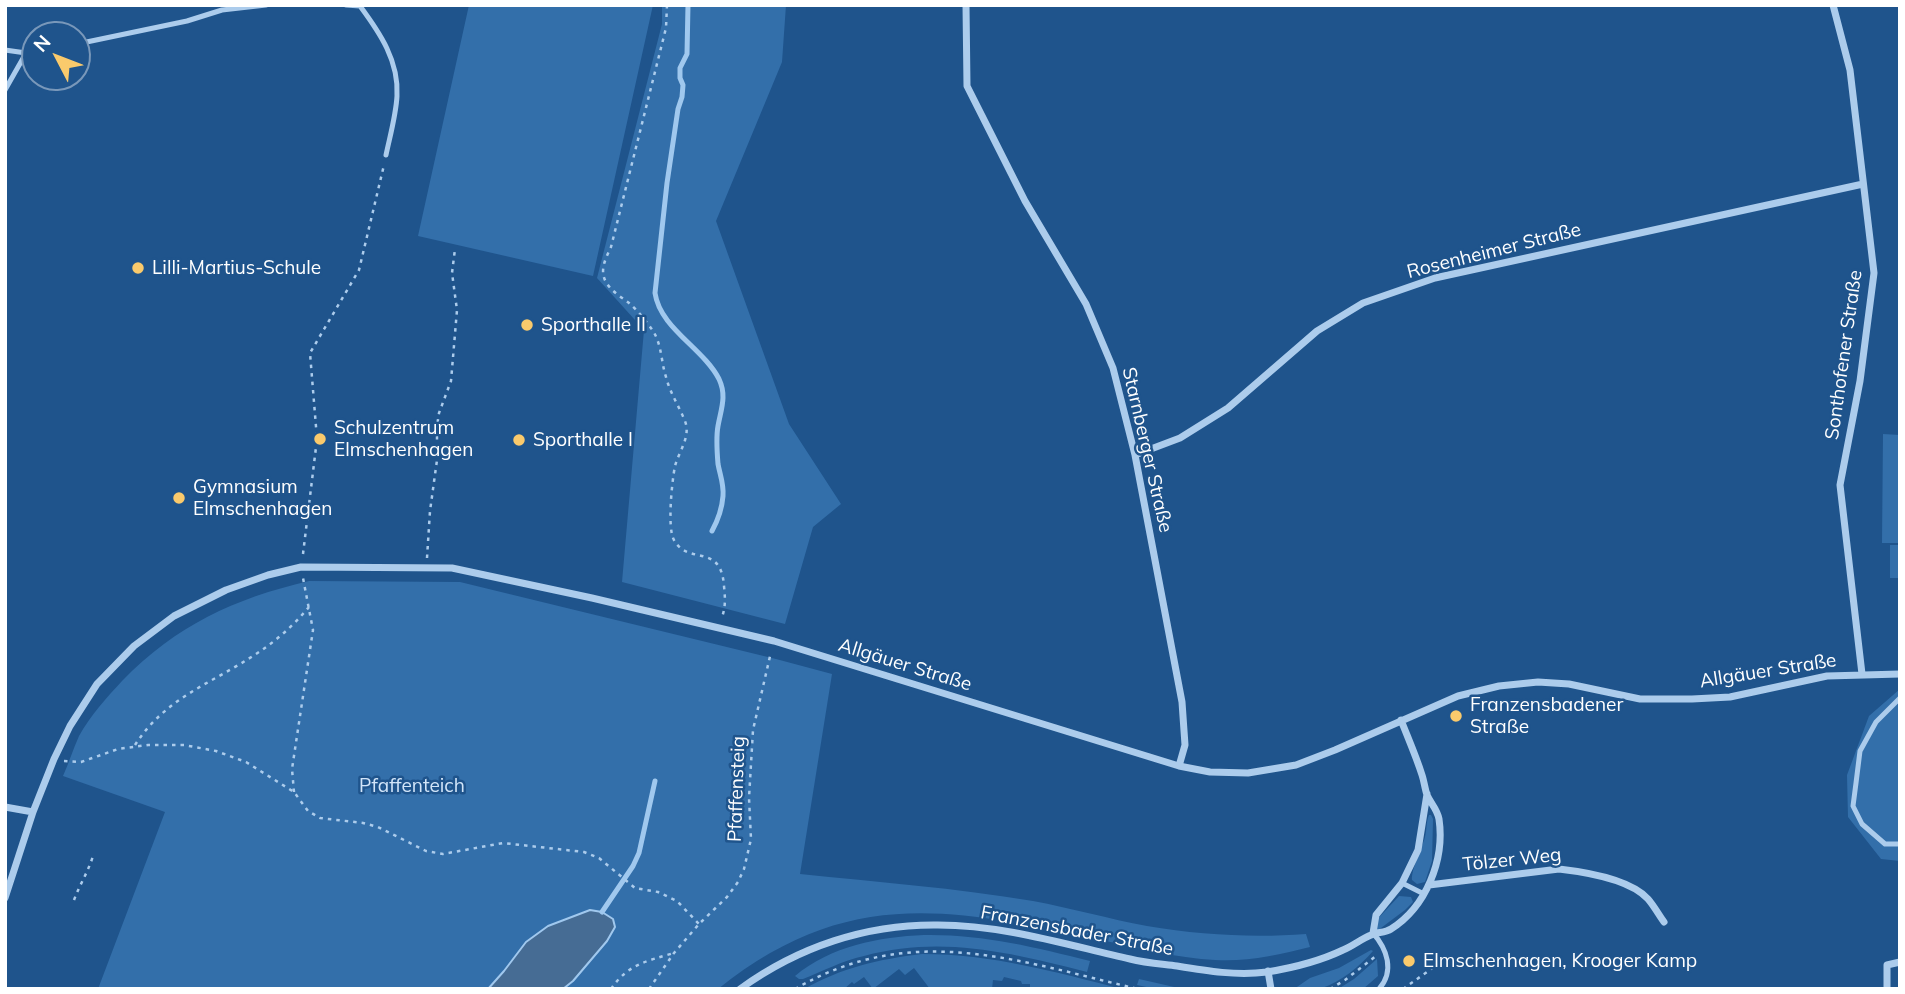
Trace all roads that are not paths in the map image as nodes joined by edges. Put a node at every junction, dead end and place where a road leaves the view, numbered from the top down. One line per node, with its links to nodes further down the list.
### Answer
1 (266, 5): 5 (lane)
2 (346, 5): 8 (lane)
3 (966, 5): 10 (street, Starnberger Straße)
4 (1833, 5): 9 (street, Sonthofener Straße)
5 (91, 41)
6 (21, 62): 7 (lane)
7 (5, 90)
8 (386, 155)
9 (1863, 184): 10 (street, Rosenheimer Straße); 11 (street, Sonthofener Straße)
10 (1135, 455): 15 (street, Starnberger Straße)
11 (1862, 674): 12 (street); 14 (street, Allgäuer Straße)
12 (1900, 674)
13 (1900, 698): 19 (lane)
14 (1401, 720): 15 (street, Allgäuer Straße); 16 (street, Franzensbader Straße)
15 (1179, 766): 18 (street, Allgäuer Straße)
16 (1427, 794): 20 (street, Franzensbader Straße); 21 (street, Franzensbader Straße)
17 (5, 807): 18 (street)
18 (33, 812): 23 (street, Allgäuer Straße)
19 (1900, 844)
20 (1402, 883): 22 (lane); 25 (street, Franzensbader Straße)
21 (1429, 884): 22 (street, Franzensbader Straße); 24 (street, Tölzer Weg)
22 (1424, 894): 25 (street, Franzensbader Straße)
23 (5, 898)
24 (1664, 922)
25 (1373, 933): 27 (street, Franzensbader Straße); 30 (lane)
26 (1900, 962): 31 (street)
27 (1268, 971): 28 (street, Franzensbader Straße); 29 (street)
28 (740, 989)
29 (1271, 989)
30 (1379, 989)
31 (1887, 989)

